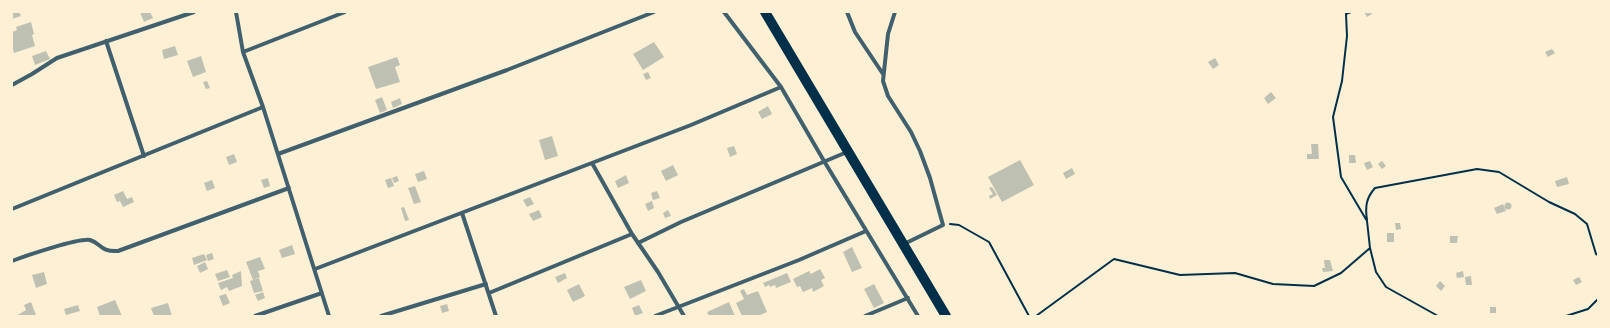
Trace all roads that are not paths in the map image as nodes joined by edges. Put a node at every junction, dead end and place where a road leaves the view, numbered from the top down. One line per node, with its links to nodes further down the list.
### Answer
1 (194, 12): 9 (street)
2 (236, 12): 11 (street)
3 (345, 12): 11 (street)
4 (654, 12): 17 (street)
5 (724, 12): 14 (street)
6 (765, 12): 16 (highway)
7 (847, 12): 12 (street)
8 (895, 12): 12 (street)
9 (184, 14): 10 (street)
10 (106, 41): 13 (street); 18 (street)
11 (243, 52): 15 (street)
12 (883, 74): 27 (street)
13 (12, 85)
14 (781, 87): 19 (street); 20 (street)
15 (263, 107): 17 (street); 18 (street)
16 (848, 152): 19 (street); 27 (highway)
17 (278, 154): 21 (street)
18 (144, 156): 22 (street)
19 (824, 162): 24 (street); 26 (street)
20 (592, 163): 23 (street); 25 (street)
21 (289, 188): 28 (street); 29 (street)
22 (12, 209)
23 (462, 213): 29 (street); 30 (street)
24 (866, 231): 33 (street); 34 (street)
25 (632, 234): 26 (street); 31 (street)
26 (638, 243): 34 (street)
27 (904, 244): 43 (highway)
28 (12, 261)
29 (315, 269): 32 (street)
30 (486, 284): 31 (street); 37 (street)
31 (489, 292): 38 (street)
32 (322, 293): 35 (street); 36 (street)
33 (908, 298): 41 (street); 42 (street)
34 (678, 306): 39 (street); 40 (street)
35 (255, 316)
36 (329, 316)
37 (381, 316)
38 (496, 316)
39 (655, 316)
40 (684, 316)
41 (865, 316)
42 (918, 316)
43 (946, 316)

